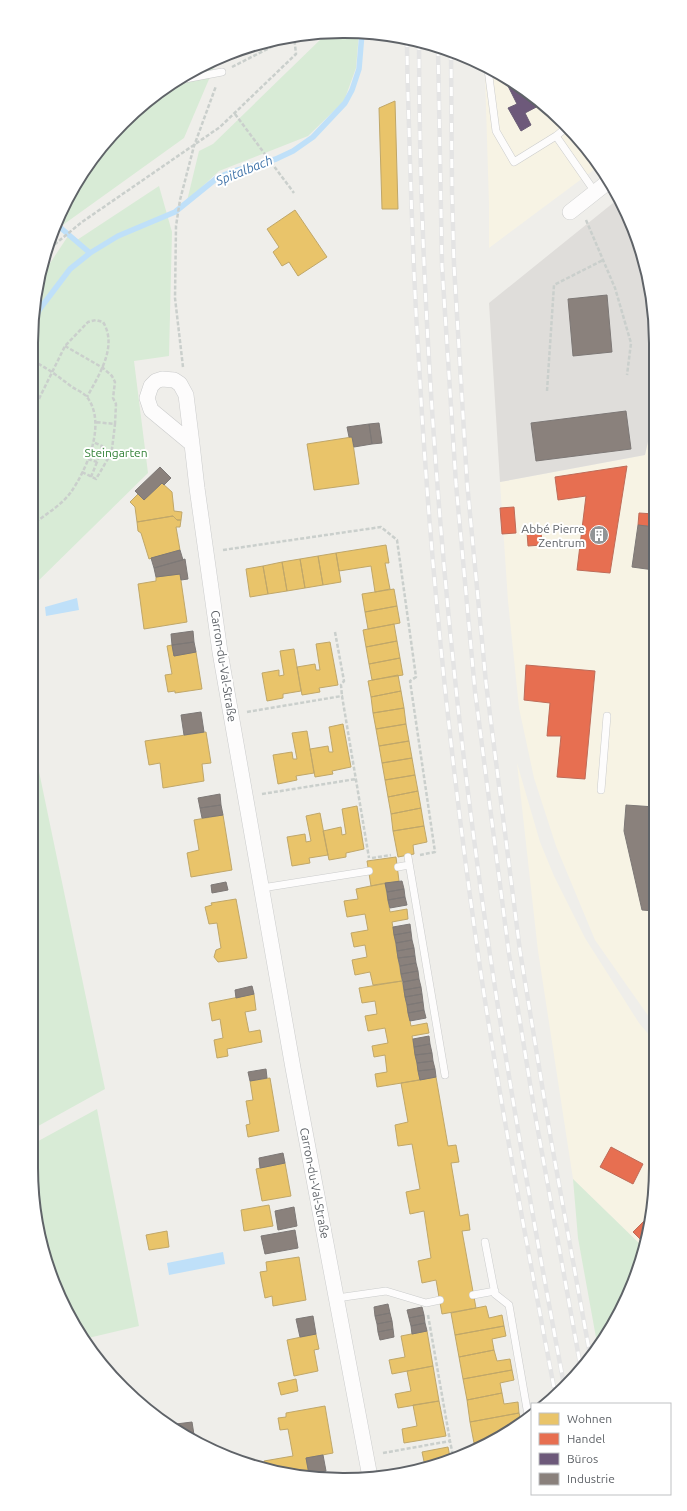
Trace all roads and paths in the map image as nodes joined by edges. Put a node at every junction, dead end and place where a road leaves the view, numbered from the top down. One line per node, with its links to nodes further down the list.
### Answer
1 (295, 42): 6 (path)
2 (272, 46): 3 (path)
3 (222, 72): 5 (lane); 9 (path)
4 (489, 75): 8 (lane)
5 (194, 77)
6 (235, 114): 9 (path); 12 (path)
7 (563, 130): 8 (lane)
8 (556, 136): 11 (lane)
9 (194, 146): 14 (path); 22 (path)
10 (604, 185): 11 (street)
11 (595, 192): 13 (street)
12 (294, 193)
13 (575, 209): 15 (path)
14 (54, 246)
15 (603, 260): 20 (path); 21 (path)
16 (65, 346): 18 (path); 18 (path); 19 (path)
17 (38, 364): 19 (path)
18 (103, 368): 23 (path); 26 (path)
19 (52, 372): 23 (path); 24 (path)
20 (627, 375)
21 (547, 391)
22 (186, 395): 28 (street, Carron-du-Val-Straße); 28 (street)
23 (87, 396): 25 (path)
24 (38, 401)
25 (95, 422): 26 (path); 27 (path)
26 (115, 424): 32 (path)
27 (93, 442): 29 (path); 30 (path)
28 (192, 444): 34 (street, Carron-du-Val-Straße)
29 (88, 459): 30 (path); 31 (path)
30 (97, 462): 32 (path)
31 (82, 472): 32 (path); 33 (path)
32 (91, 476)
33 (38, 520)
34 (206, 552): 37 (street, Carron-du-Val-Straße); 42 (path)
35 (335, 632): 36 (path)
36 (342, 696): 37 (path); 39 (path)
37 (232, 714): 41 (street, Carron-du-Val-Straße)
38 (607, 716): 40 (lane)
39 (356, 779): 41 (path); 43 (path)
40 (601, 790)
41 (245, 797): 47 (street, Carron-du-Val-Straße)
42 (408, 857): 44 (lane)
43 (369, 859)
44 (409, 865): 45 (lane); 48 (lane)
45 (398, 867)
46 (369, 871): 47 (lane)
47 (262, 888): 52 (street, Carron-du-Val-Straße)
48 (445, 1075)
49 (485, 1242): 50 (lane)
50 (495, 1291): 51 (lane); 55 (lane)
51 (473, 1295)
52 (337, 1298): 54 (lane); 58 (street, Carron-du-Val-Straße)
53 (440, 1300): 54 (lane)
54 (426, 1303): 56 (path)
55 (527, 1411)
56 (450, 1441): 57 (path); 58 (path)
57 (452, 1453)
58 (366, 1456): 59 (street, Carron-du-Val-Straße)
59 (369, 1471)

